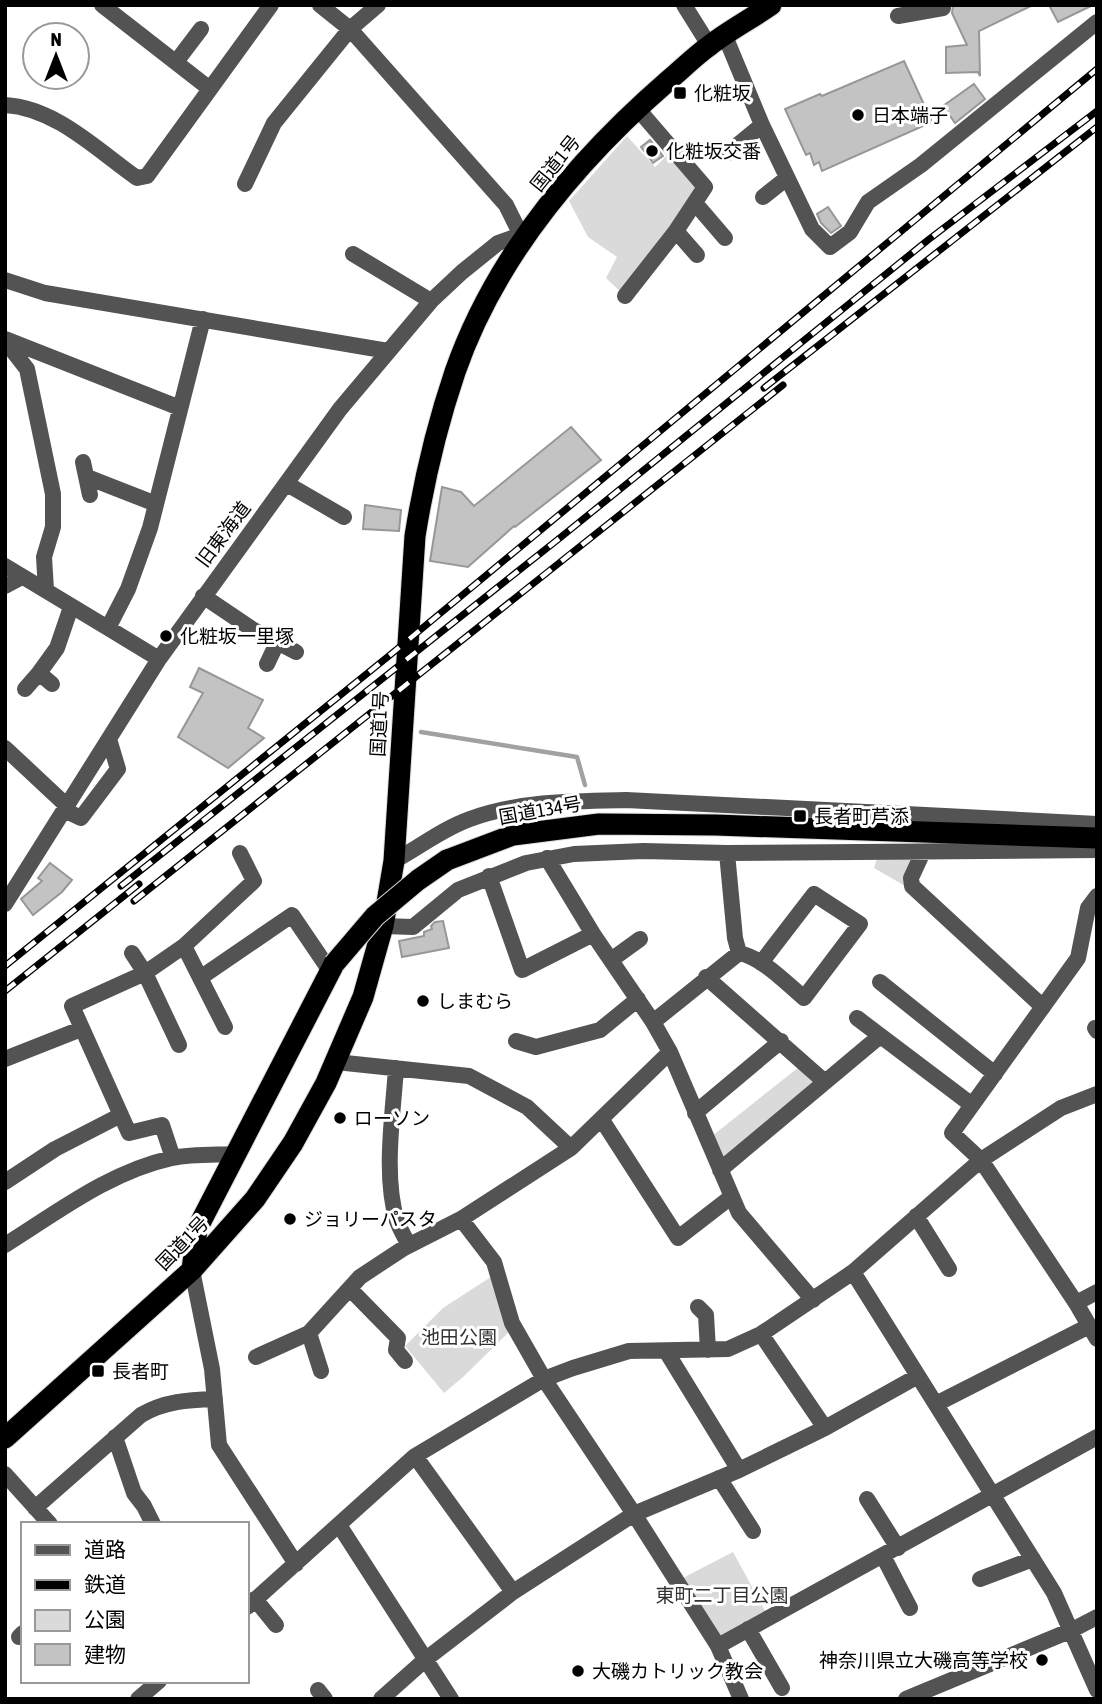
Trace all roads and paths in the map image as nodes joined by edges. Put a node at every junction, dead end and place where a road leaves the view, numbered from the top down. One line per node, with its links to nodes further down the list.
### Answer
1 (102, 5): 13 (street)
2 (271, 5): 14 (street)
3 (320, 5): 11 (street)
4 (378, 5): 11 (street)
5 (684, 5): 12 (street)
6 (771, 5): 12 (highway, 国道1号)
7 (933, 8): 8 (street)
8 (898, 16)
9 (1097, 22): 19 (street)
10 (201, 29): 13 (street)
11 (350, 29): 20 (street); 24 (street)
12 (717, 40): 16 (highway, 国道1号); 17 (street)
13 (176, 62): 14 (street)
14 (210, 89): 15 (street)
15 (5, 105)
16 (637, 108): 22 (street); 24 (highway, 国道1号)
17 (762, 125): 18 (street); 19 (street)
18 (728, 153)
19 (787, 178): 21 (street)
20 (245, 184)
21 (763, 197)
22 (695, 203): 23 (street); 25 (street)
23 (676, 231): 27 (street); 29 (street)
24 (525, 237): 30 (street, 旧東海道); 62 (highway, 国道1号)
25 (725, 238)
26 (353, 254): 30 (street)
27 (697, 255)
28 (5, 280): 31 (street)
29 (625, 296)
30 (431, 301): 33 (street, 旧東海道)
31 (203, 319): 33 (street); 34 (street)
32 (5, 340): 34 (street); 42 (street)
33 (388, 351): 35 (street, 旧東海道)
34 (180, 408): 37 (street)
35 (287, 484): 38 (street); 43 (street, 旧東海道)
36 (90, 495): 37 (street)
37 (156, 504): 45 (street)
38 (344, 517)
39 (5, 566): 40 (street)
40 (22, 577): 41 (street); 42 (street)
41 (5, 586)
42 (46, 590): 44 (street)
43 (203, 596): 46 (street); 48 (street, 旧東海道)
44 (71, 607): 45 (street); 50 (street)
45 (108, 628): 48 (street)
46 (276, 643): 47 (street); 49 (street)
47 (296, 652)
48 (159, 659): 51 (street, 旧東海道)
49 (267, 664)
50 (25, 689)
51 (105, 745): 53 (street, 旧東海道); 53 (street)
52 (5, 748): 53 (street)
53 (66, 808): 65 (street, 旧東海道)
54 (1097, 824): 55 (street)
55 (944, 825): 56 (highway, 国道134号); 62 (street); 74 (highway, 国道134号, bridge)
56 (1097, 838)
57 (1097, 850): 58 (street)
58 (923, 852): 60 (street); 80 (street)
59 (240, 853): 69 (street)
60 (727, 853): 61 (street); 71 (street)
61 (547, 858): 63 (street); 67 (street)
62 (394, 861): 66 (highway, 国道1号)
63 (489, 876): 66 (street); 67 (street)
64 (1097, 895): 80 (street)
65 (5, 904)
66 (383, 926): 91 (highway, 国道1号)
67 (593, 934): 72 (street)
68 (640, 939): 72 (street)
69 (184, 946): 75 (street); 77 (street)
70 (132, 953): 75 (street)
71 (739, 953): 73 (street); 76 (street)
72 (611, 960): 79 (street)
73 (761, 963): 73 (street)
74 (332, 968): 77 (street); 101 (highway, 国道134号)
75 (145, 972): 84 (street); 88 (street)
76 (706, 977): 82 (street); 87 (street)
77 (200, 978): 83 (street)
78 (880, 982): 93 (street)
79 (638, 999): 82 (street); 86 (street)
80 (1043, 1007): 93 (street)
81 (857, 1018): 85 (street)
82 (653, 1023): 89 (street)
83 (225, 1027)
84 (81, 1028): 90 (street); 98 (street)
85 (880, 1036): 94 (street); 96 (street)
86 (516, 1041)
87 (781, 1041): 94 (street); 97 (street)
88 (179, 1045)
89 (670, 1052): 97 (street); 99 (street)
90 (5, 1059)
91 (335, 1062): 92 (street); 112 (highway, 国道1号)
92 (396, 1068): 100 (street); 110 (street)
93 (995, 1074): 96 (street)
94 (825, 1082): 104 (street)
95 (1096, 1095): 103 (street)
96 (972, 1105): 103 (street)
97 (695, 1113): 104 (street)
98 (121, 1115): 102 (street); 105 (street)
99 (602, 1120): 100 (street); 106 (street)
100 (571, 1148): 108 (street)
101 (236, 1154): 102 (street); 112 (highway, 国道134号)
102 (173, 1158): 109 (street)
103 (981, 1160): 107 (street); 117 (street)
104 (720, 1170): 106 (street)
105 (5, 1182)
106 (731, 1197): 116 (street)
107 (916, 1216): 111 (street); 113 (street)
108 (461, 1219): 110 (street); 128 (street)
109 (5, 1245)
110 (409, 1245): 114 (street)
111 (949, 1269)
112 (192, 1270): 129 (street); 134 (highway, 国道1号)
113 (852, 1272): 116 (street); 127 (street)
114 (350, 1289): 120 (street); 125 (street)
115 (1097, 1293): 117 (street)
116 (813, 1300): 121 (street)
117 (1076, 1303): 119 (street)
118 (698, 1307): 122 (street)
119 (1093, 1332): 130 (street)
120 (309, 1333): 124 (street); 126 (street)
121 (761, 1335): 122 (street); 131 (street)
122 (708, 1350): 123 (street)
123 (666, 1351): 128 (street); 136 (street)
124 (256, 1357)
125 (405, 1361)
126 (321, 1371)
127 (918, 1376): 130 (street); 131 (street)
128 (544, 1379): 135 (street); 142 (street)
129 (215, 1399): 132 (street); 149 (street)
130 (936, 1404): 139 (street)
131 (825, 1429): 136 (street)
132 (115, 1437): 141 (street); 144 (street)
133 (1097, 1437): 139 (street)
134 (5, 1438)
135 (415, 1457): 145 (street); 151 (street)
136 (739, 1470): 138 (street)
137 (5, 1474): 141 (street)
138 (719, 1478): 142 (street); 146 (street)
139 (994, 1495): 147 (street); 148 (street)
140 (867, 1499): 147 (street)
141 (34, 1508): 143 (street)
142 (634, 1514): 151 (street); 158 (street)
143 (48, 1522)
144 (152, 1522)
145 (339, 1525): 149 (street); 159 (street)
146 (753, 1531)
147 (890, 1552): 153 (street); 156 (street)
148 (1033, 1559): 150 (street); 157 (street)
149 (296, 1564): 152 (street)
150 (980, 1579)
151 (513, 1592): 159 (street)
152 (251, 1603): 155 (street)
153 (910, 1608)
154 (1097, 1616): 157 (street)
155 (276, 1625)
156 (748, 1629): 158 (street); 161 (street)
157 (1072, 1630): 162 (street); 167 (street)
158 (718, 1646): 166 (street)
159 (426, 1659): 164 (street); 165 (street)
160 (157, 1683): 163 (street)
161 (782, 1688)
162 (1097, 1690)
163 (138, 1699)
164 (381, 1699)
165 (451, 1699)
166 (741, 1699)
167 (906, 1699)

